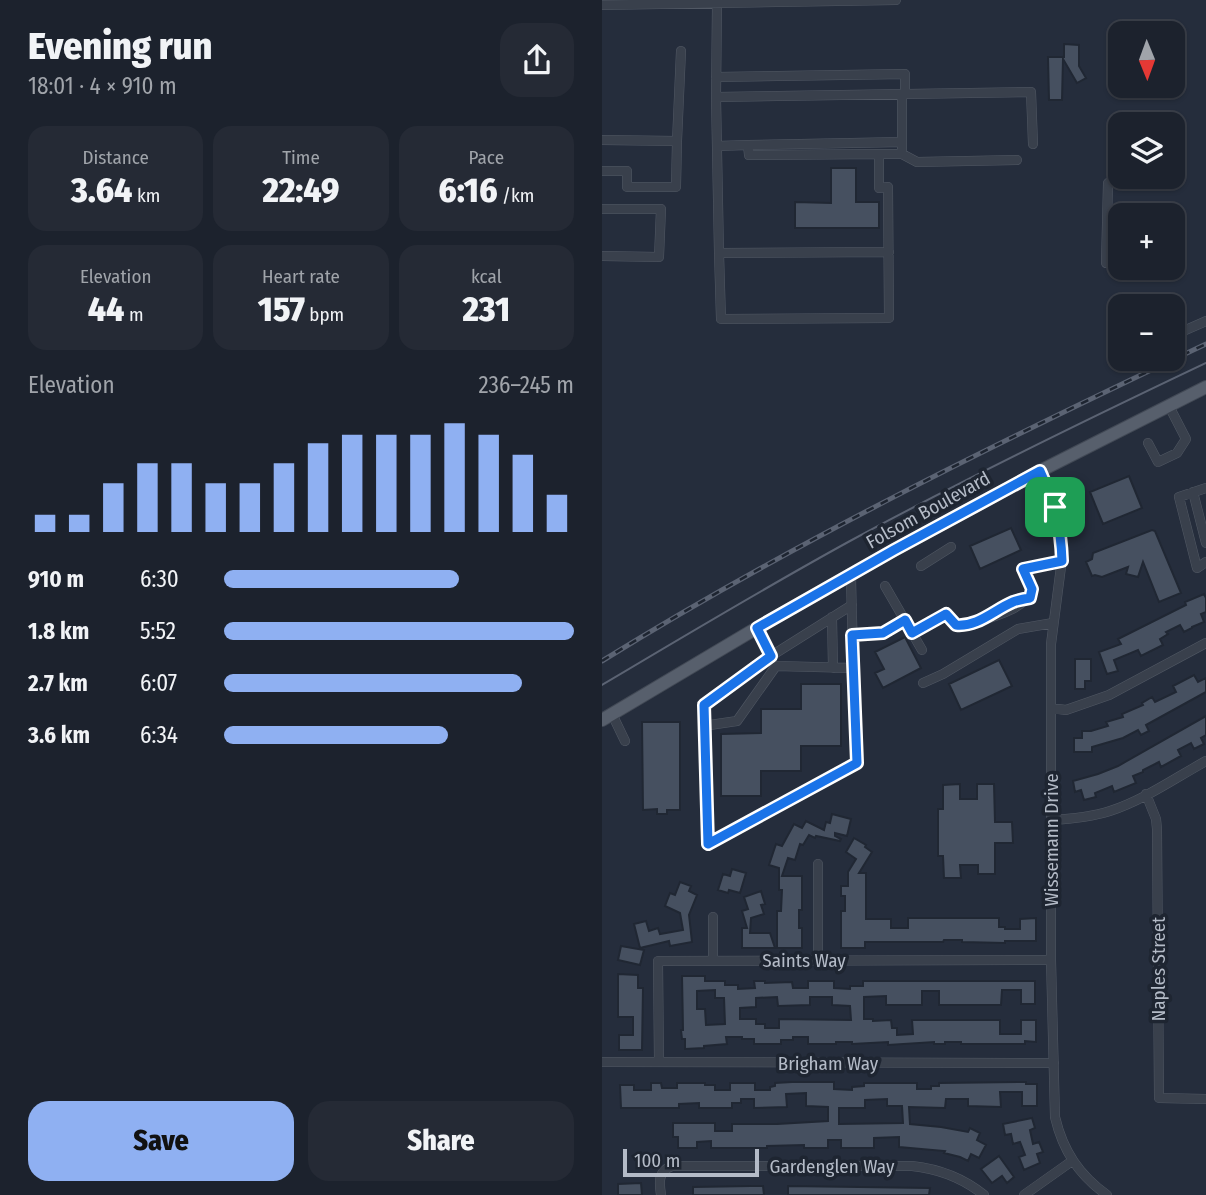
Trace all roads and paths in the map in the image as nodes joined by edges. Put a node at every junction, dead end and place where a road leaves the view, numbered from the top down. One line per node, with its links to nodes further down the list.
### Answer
1 (896, 0): 2 (street)
2 (717, 4): 3 (street); 5 (street)
3 (602, 5)
4 (681, 51): 9 (street)
5 (716, 77): 6 (street); 7 (street)
6 (903, 94): 7 (street); 10 (street); 11 (street)
7 (716, 97): 13 (street)
8 (602, 140): 9 (street)
9 (677, 141): 17 (street)
10 (902, 142): 12 (street); 14 (street)
11 (1033, 144)
12 (748, 145): 13 (street); 15 (street)
13 (718, 146): 21 (street)
14 (902, 153): 15 (street); 16 (street)
15 (879, 154): 20 (street)
16 (1017, 160)
17 (602, 172)
18 (1108, 183): 23 (street)
19 (602, 209): 22 (street)
20 (889, 252): 21 (street); 21 (street)
21 (719, 253)
22 (602, 256)
23 (1106, 263)
24 (1206, 321): 25 (street)
25 (1185, 330)
26 (1206, 387): 27 (main road, Folsom Boulevard)
27 (1169, 406): 28 (street); 29 (main road, Folsom Boulevard)
28 (1149, 443)
29 (1040, 471): 34 (street, Wissemann Drive); 37 (main road, Folsom Boulevard)
30 (1206, 488): 31 (street)
31 (1193, 492): 32 (street); 35 (street)
32 (1206, 543)
33 (951, 547): 36 (street)
34 (1062, 561): 42 (street, Wissemann Drive); 44 (street)
35 (1206, 562)
36 (921, 566)
37 (851, 575): 39 (street); 43 (main road, Folsom Boulevard)
38 (885, 586): 41 (street)
39 (852, 605): 40 (street); 45 (street)
40 (832, 617): 48 (street); 50 (street)
41 (905, 620): 44 (street); 45 (street)
42 (1053, 623): 52 (street); 53 (street, Wissemann Drive)
43 (757, 628): 48 (street); 54 (main road, Folsom Boulevard)
44 (912, 633): 47 (street)
45 (852, 635): 51 (street)
46 (1206, 643): 53 (street)
47 (922, 650)
48 (771, 656): 49 (street); 55 (street)
49 (776, 666): 50 (street); 55 (street)
50 (833, 668): 51 (street)
51 (854, 668): 55 (street)
52 (923, 683)
53 (1051, 708): 59 (street, Wissemann Drive)
54 (607, 717): 56 (street)
55 (703, 726)
56 (625, 741)
57 (1206, 761): 58 (street)
58 (1146, 794): 59 (street); 68 (street, Naples Street)
59 (1051, 820): 64 (street, Wissemann Drive)
60 (818, 864): 63 (street)
61 (713, 917): 62 (street)
62 (713, 960): 63 (street, Saints Way); 66 (street, Saints Way)
63 (818, 960): 64 (street, Saints Way)
64 (1051, 960): 67 (street, Wissemann Drive)
65 (602, 1062): 66 (street, Brigham Way)
66 (659, 1062): 67 (street, Brigham Way)
67 (1054, 1063): 69 (street, Wissemann Drive)
68 (1206, 1099)
69 (1072, 1161): 72 (street); 73 (street, Wissemann Drive)
70 (662, 1195): 71 (street, Gardenglen Way)
71 (985, 1195)
72 (1024, 1195)
73 (1107, 1195)

